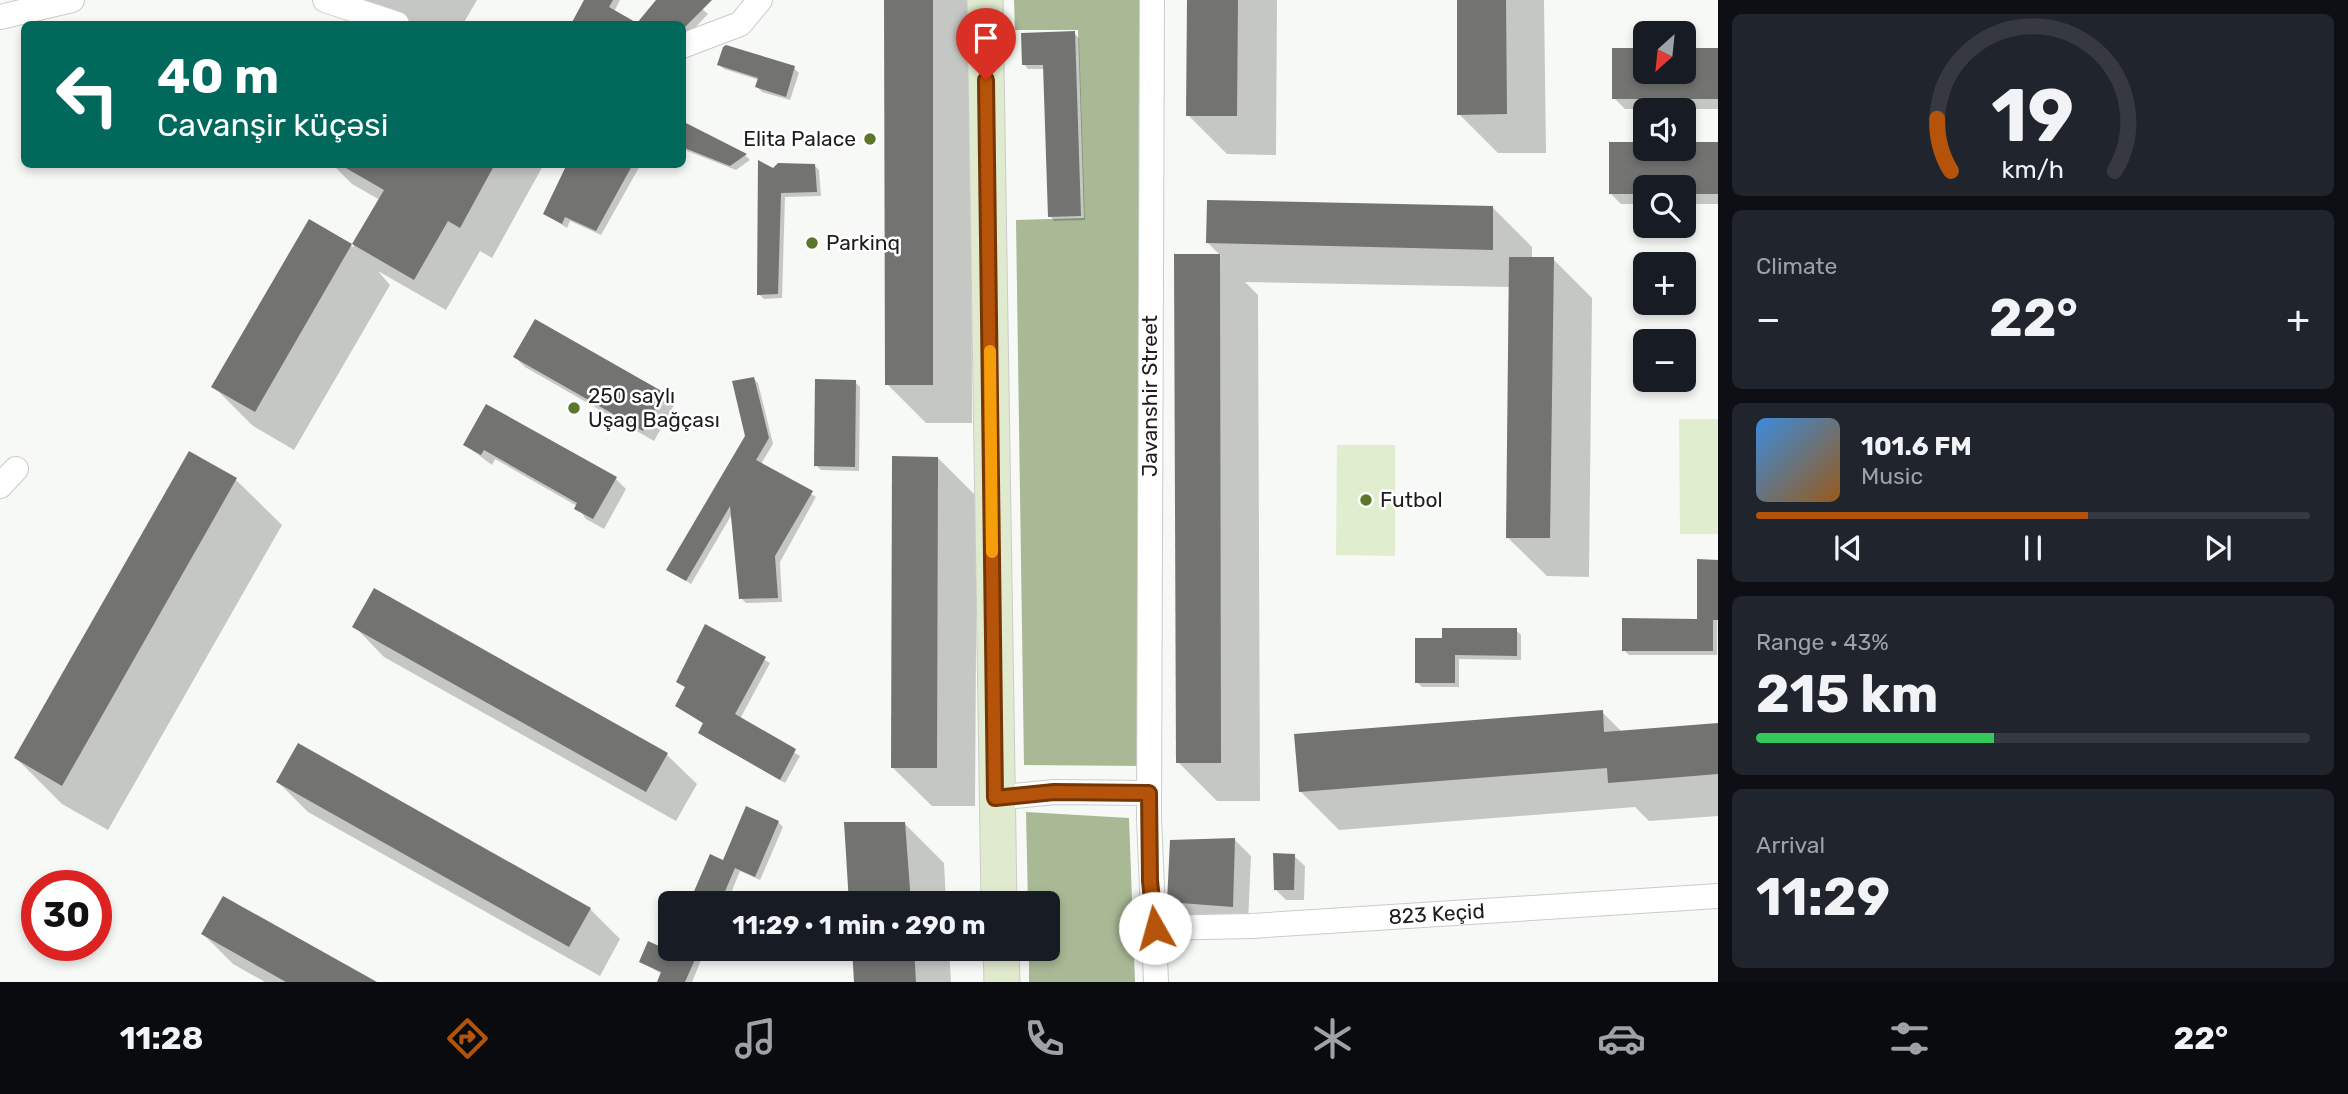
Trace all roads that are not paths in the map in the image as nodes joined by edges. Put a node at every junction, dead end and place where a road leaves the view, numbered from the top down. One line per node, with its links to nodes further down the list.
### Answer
1 (72, 0): 6 (street)
2 (325, 0): 8 (street)
3 (760, 0): 9 (street)
4 (985, 0): 11 (street)
5 (1152, 0): 10 (street, Javanshir Street)
6 (42, 15): 7 (street)
7 (0, 17)
8 (388, 21)
9 (686, 44)
10 (1149, 793): 11 (street); 14 (street, Javanshir Street)
11 (995, 798): 12 (street)
12 (999, 891)
13 (1718, 896): 14 (street, 823 Keçid)
14 (1155, 928): 17 (street, Javanshir Street)
15 (1001, 961): 16 (street)
16 (1002, 982)
17 (1156, 982)

